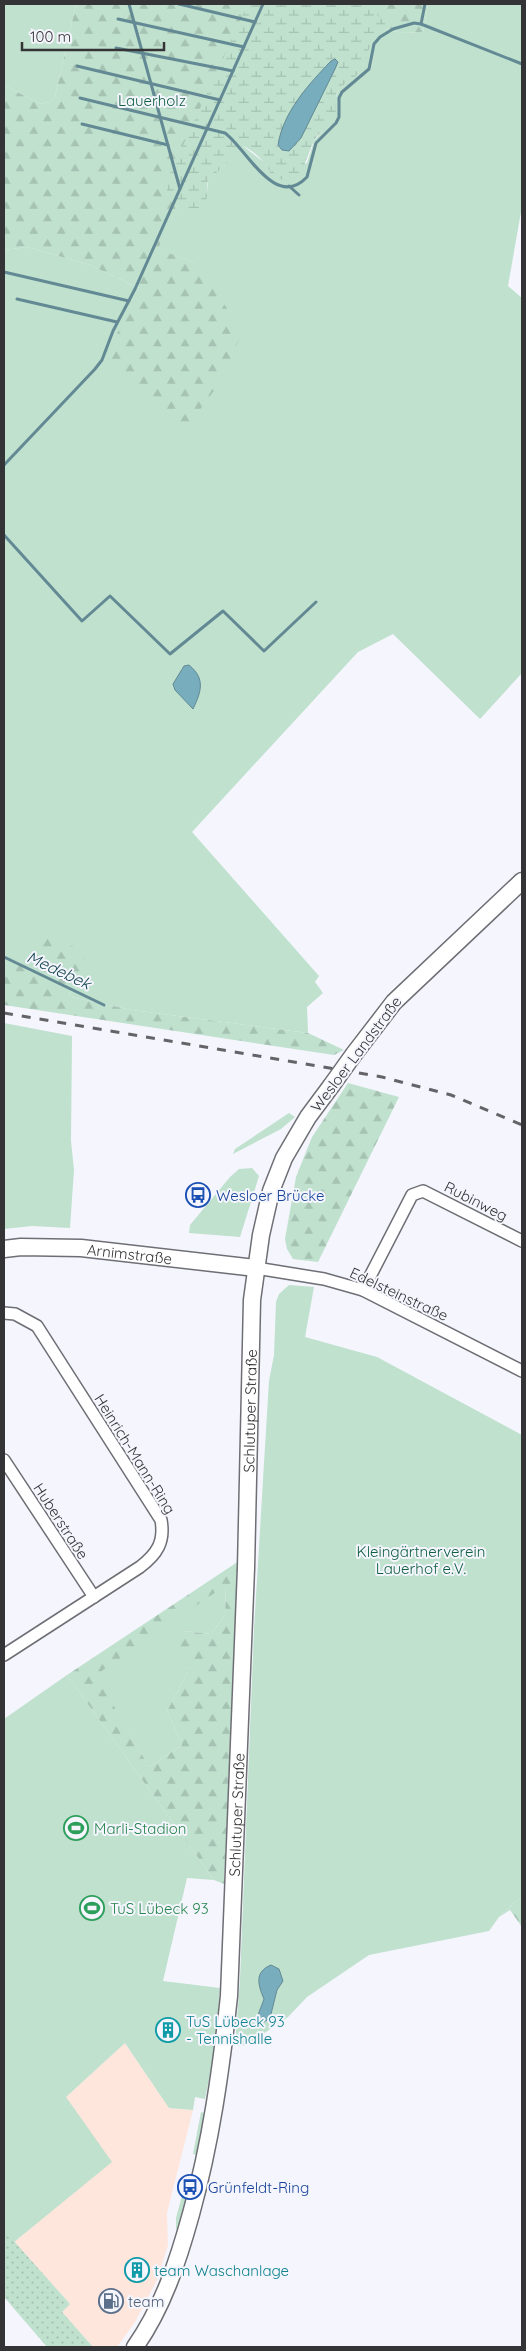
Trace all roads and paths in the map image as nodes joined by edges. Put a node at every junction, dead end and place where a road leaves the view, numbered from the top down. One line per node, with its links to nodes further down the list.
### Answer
1 (522, 881): 4 (main road, Wesloer Landstraße, bridge)
2 (522, 1241): 5 (street, Rubinweg)
3 (4, 1250): 4 (main road, Arnimstraße)
4 (256, 1268): 5 (street, Edelsteinstraße); 11 (main road, Schlutuper Straße)
5 (363, 1290): 7 (street, Edelsteinstraße)
6 (4, 1313): 9 (street, Heinrich-Mann-Ring)
7 (522, 1371)
8 (4, 1460): 9 (street, Huberstraße)
9 (94, 1597): 10 (street, Heinrich-Mann-Ring)
10 (4, 1654)
11 (135, 2347)

